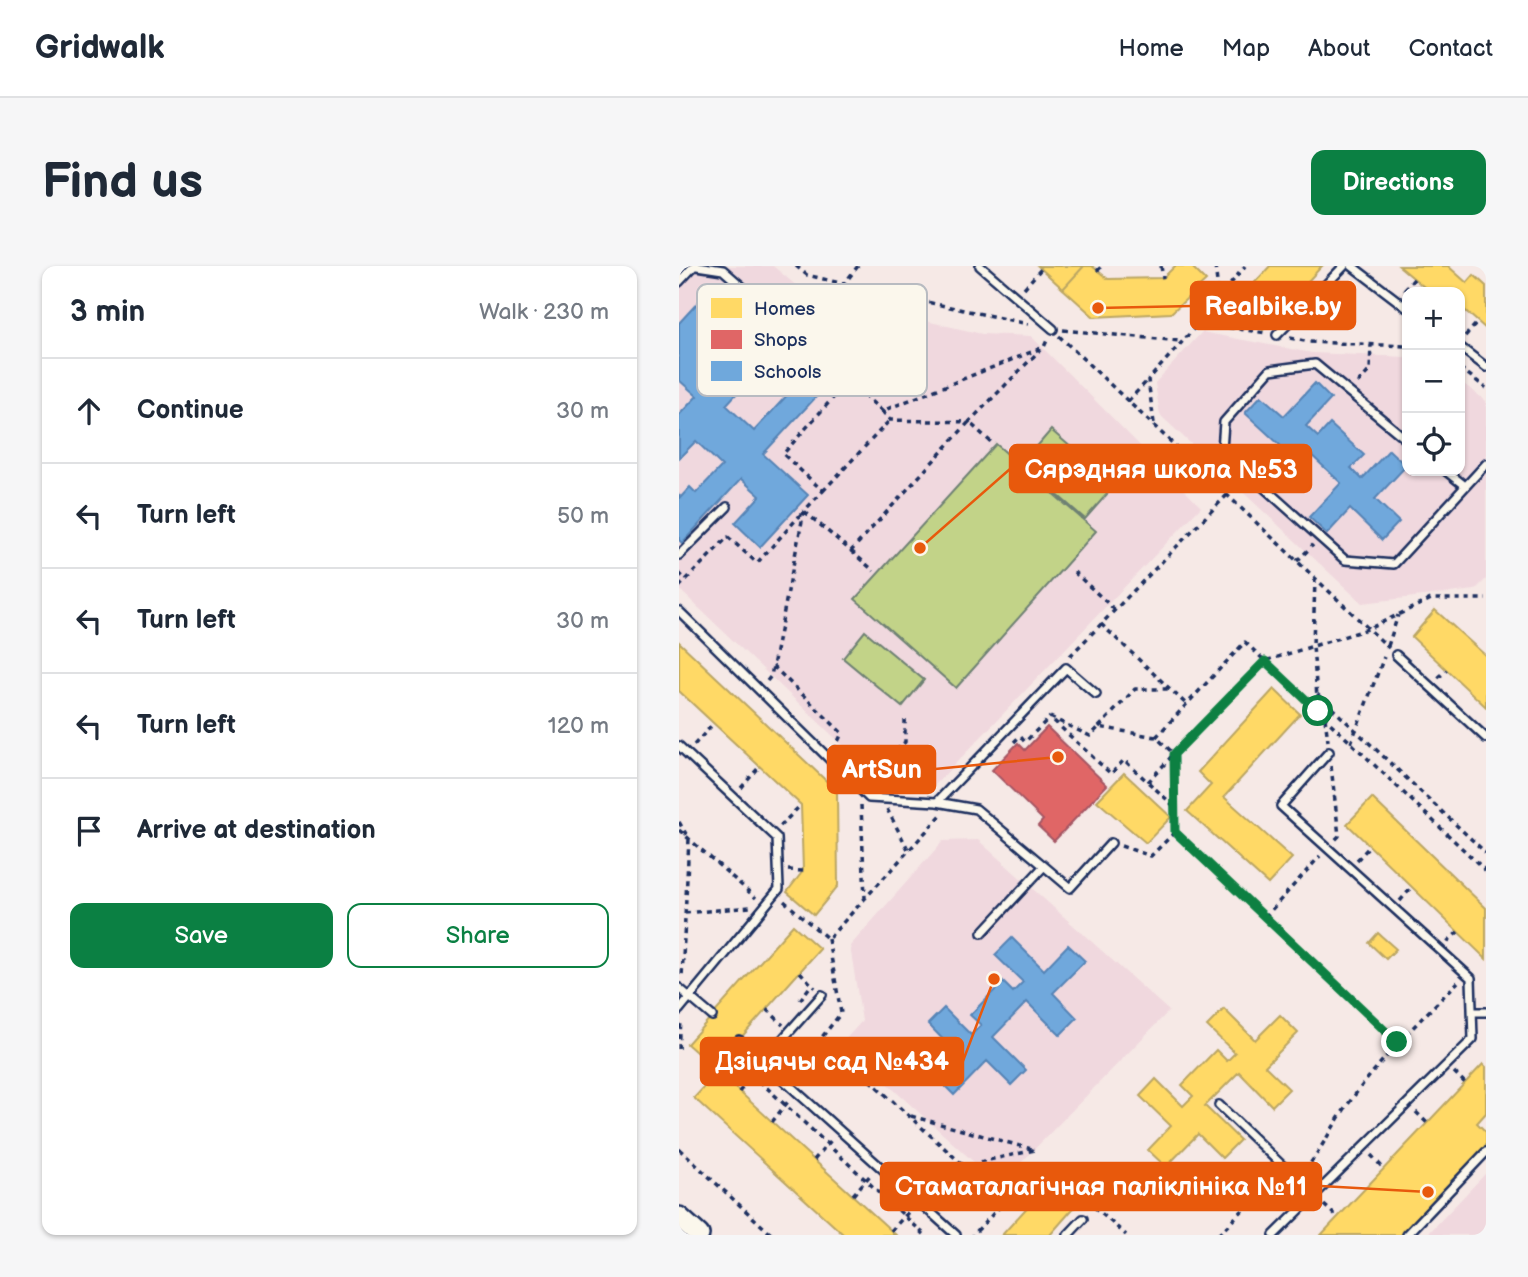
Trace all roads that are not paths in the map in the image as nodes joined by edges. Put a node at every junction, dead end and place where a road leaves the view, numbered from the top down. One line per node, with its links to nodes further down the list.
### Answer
1 (695, 266): 5 (lane); 6 (lane)
2 (980, 266): 8 (lane)
3 (1345, 266): 9 (lane)
4 (1352, 266): 7 (lane)
5 (679, 282)
6 (739, 284)
7 (1402, 304)
8 (1052, 329)
9 (1277, 335)
10 (1465, 349): 11 (lane)
11 (1486, 367)
12 (1402, 436): 15 (lane)
13 (1486, 464): 15 (lane)
14 (1452, 476): 15 (lane)
15 (1465, 486)
16 (727, 507): 17 (lane)
17 (679, 555)
18 (679, 611): 24 (lane)
19 (1396, 655): 21 (lane)
20 (1096, 694): 24 (lane)
21 (1486, 738)
22 (679, 746): 30 (lane)
23 (1329, 752): 32 (lane)
24 (937, 802): 26 (lane)
25 (1111, 843): 26 (lane)
26 (1044, 866): 27 (lane)
27 (982, 933)
28 (680, 988): 30 (lane)
29 (822, 995): 36 (lane)
30 (690, 997): 31 (lane); 34 (lane)
31 (681, 1008)
32 (1473, 1012): 33 (lane); 39 (lane)
33 (1486, 1012)
34 (712, 1016)
35 (739, 1040): 36 (lane)
36 (763, 1061): 43 (lane)
37 (1219, 1105): 39 (lane)
38 (1486, 1152): 46 (lane)
39 (1315, 1197): 45 (lane)
40 (679, 1217): 42 (main road)
41 (1083, 1219): 44 (lane)
42 (699, 1235)
43 (956, 1235)
44 (1069, 1235)
45 (1274, 1235)
46 (1407, 1235)

